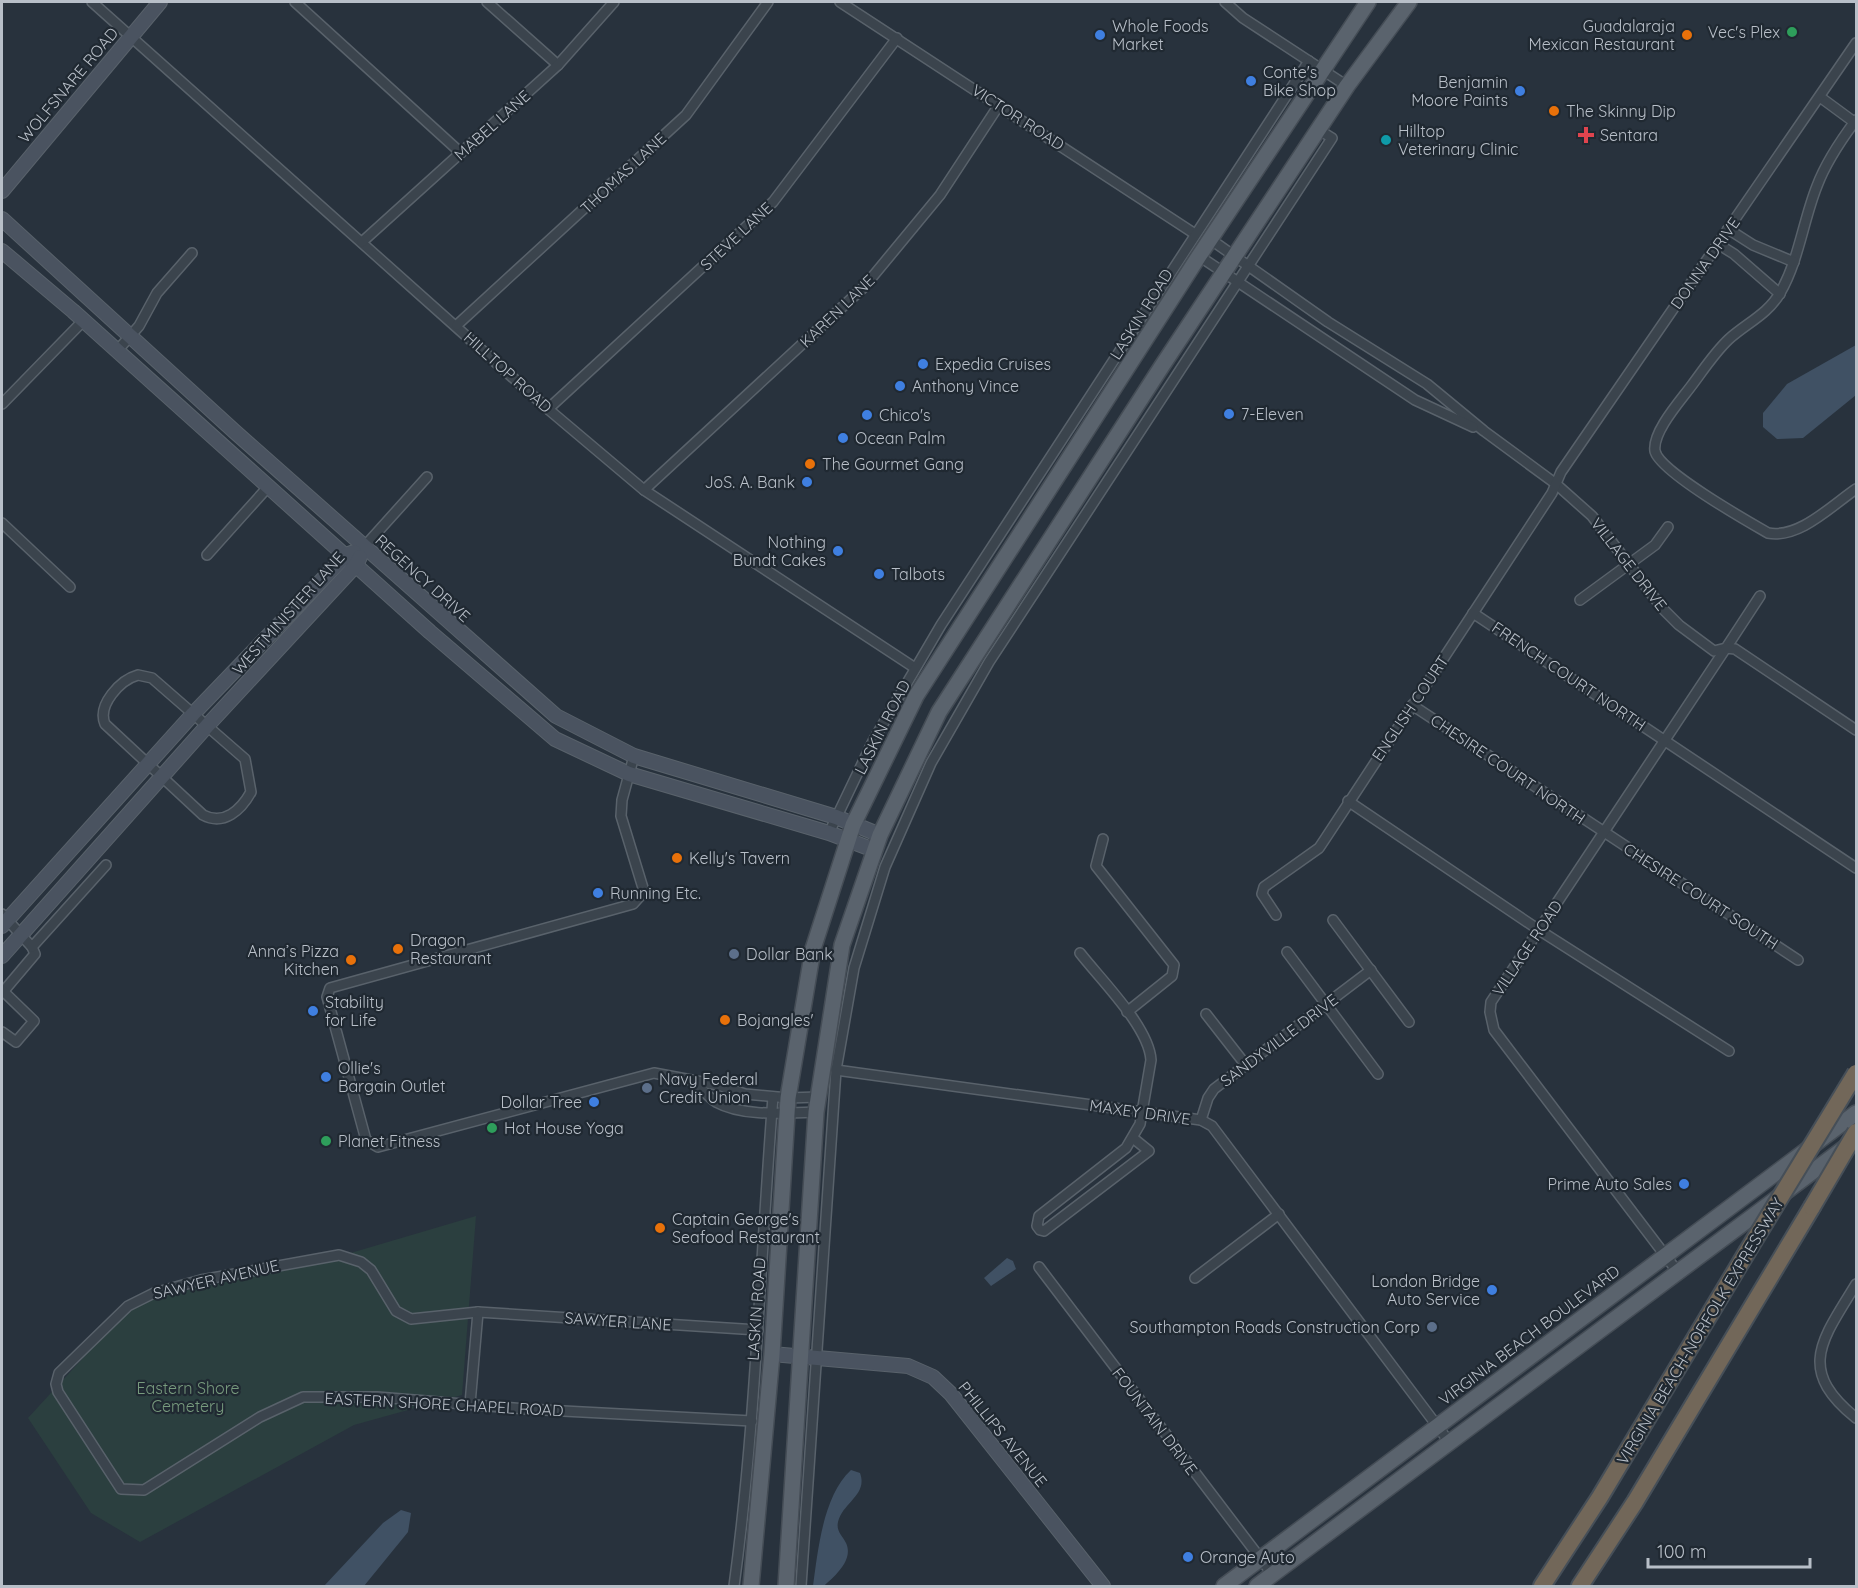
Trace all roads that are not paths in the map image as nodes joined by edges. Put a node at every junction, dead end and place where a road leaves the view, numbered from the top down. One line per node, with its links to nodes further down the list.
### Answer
1 (92, 2): 11 (street, HILLTOP ROAD)
2 (160, 2): 11 (street, WOLFSNARE ROAD)
3 (295, 2): 22 (street)
4 (488, 2): 15 (street)
5 (614, 2): 15 (street, MABEL LANE)
6 (768, 2): 40 (street, THOMAS LANE)
7 (840, 2): 12 (street, VICTOR ROAD)
8 (1225, 2): 14 (street)
9 (1368, 2): 16 (main road, LASKIN ROAD)
10 (1409, 2): 17 (main road)
11 (132, 35): 23 (street, WOLFSNARE ROAD); 27 (street, HILLTOP ROAD)
12 (897, 38): 19 (street, VICTOR ROAD); 46 (street, STEVE LANE)
13 (1857, 44): 18 (street, DONNA DRIVE)
14 (1309, 61): 16 (street); 26 (street, LASKIN ROAD)
15 (558, 65): 22 (street, MABEL LANE)
16 (1324, 70): 17 (street); 26 (main road, LASKIN ROAD)
17 (1347, 86): 21 (main road)
18 (1820, 97): 20 (street); 25 (street, DONNA DRIVE)
19 (999, 105): 26 (street, VICTOR ROAD); 53 (street, KAREN LANE)
20 (1856, 121): 33 (street)
21 (1319, 130): 32 (main road); 34 (street)
22 (461, 153): 27 (street, MABEL LANE)
23 (2, 191)
24 (2, 219): 38 (street, REGENCY DRIVE)
25 (1728, 229): 28 (street, DONNA DRIVE); 33 (street)
26 (1203, 236): 31 (main road, LASKIN ROAD); 32 (street, VILLAGE DRIVE); 43 (street, LASKIN ROAD)
27 (362, 242): 40 (street, HILLTOP ROAD)
28 (1718, 244): 37 (street); 51 (street, DONNA DRIVE)
29 (2, 251): 39 (street)
30 (192, 253): 41 (street)
31 (1199, 256): 35 (street, VILLAGE DRIVE); 44 (main road, LASKIN ROAD)
32 (1236, 257): 34 (street, VILLAGE DRIVE); 35 (main road)
33 (1794, 262): 37 (street)
34 (1250, 265): 36 (street); 48 (street, VILLAGE DRIVE)
35 (1224, 274): 36 (street, VILLAGE DRIVE); 80 (main road)
36 (1238, 283): 48 (street, VILLAGE DRIVE); 83 (street)
37 (1780, 294): 54 (street)
38 (87, 296): 39 (street); 41 (street, REGENCY DRIVE)
39 (78, 316): 42 (street); 45 (street)
40 (457, 325): 46 (street, HILLTOP ROAD)
41 (130, 336): 42 (street); 47 (street, REGENCY DRIVE)
42 (117, 351): 49 (street)
43 (1099, 383): 44 (main road); 67 (street, LASKIN ROAD)
44 (1112, 392): 77 (main road, LASKIN ROAD)
45 (2, 404)
46 (548, 409): 53 (street, HILLTOP ROAD)
47 (234, 431): 49 (street); 57 (street, REGENCY DRIVE)
48 (1484, 431): 51 (street, VILLAGE DRIVE)
49 (222, 444): 52 (street)
50 (427, 477): 57 (street)
51 (1556, 484): 60 (street, VILLAGE DRIVE); 65 (street, ENGLISH COURT)
52 (268, 487): 58 (street); 59 (street)
53 (644, 490): 67 (street, HILLTOP ROAD)
54 (1855, 493)
55 (2, 523): 62 (street)
56 (1668, 527): 60 (street)
57 (364, 547): 59 (street, WESTMINISTER LANE); 61 (street, WESTMINISTER LANE); 72 (street, REGENCY DRIVE)
58 (207, 555)
59 (346, 555): 61 (street); 69 (street, WESTMINISTER LANE)
60 (1629, 564): 64 (street); 66 (street, VILLAGE DRIVE)
61 (356, 565): 69 (street, WESTMINISTER LANE); 74 (street)
62 (70, 587)
63 (1760, 596): 66 (street)
64 (1580, 600)
65 (1473, 613): 68 (street, ENGLISH COURT); 71 (street, FRENCH COURT NORTH)
66 (1726, 648): 70 (street, VILLAGE DRIVE); 71 (street, VILLAGE ROAD)
67 (915, 668): 76 (street, LASKIN ROAD)
68 (1412, 705): 75 (street, ENGLISH COURT); 78 (street, CHESIRE COURT NORTH)
69 (200, 720): 73 (street, WESTMINISTER LANE); 73 (street, WESTMINISTER LANE); 73 (street); 73 (street)
70 (1857, 730)
71 (1665, 740): 78 (street, VILLAGE ROAD); 87 (street, FRENCH COURT NORTH)
72 (634, 756): 74 (street); 76 (street, REGENCY DRIVE)
73 (155, 771): 89 (street, WESTMINISTER LANE); 92 (street, WESTMINISTER LANE)
74 (629, 774): 79 (street); 110 (street)
75 (1348, 801): 88 (street, ENGLISH COURT); 91 (street)
76 (836, 817): 77 (street, REGENCY DRIVE); 79 (street, LASKIN ROAD)
77 (853, 825): 80 (street, REGENCY DRIVE); 82 (main road, LASKIN ROAD)
78 (1604, 832): 91 (street, VILLAGE ROAD); 97 (street, CHESIRE COURT SOUTH)
79 (829, 833): 82 (street)
80 (879, 835): 83 (street, REGENCY DRIVE); 84 (main road)
81 (1103, 838): 101 (street)
82 (848, 840): 84 (street); 112 (main road, LASKIN ROAD)
83 (895, 841): 85 (street)
84 (874, 850): 85 (street); 111 (main road)
85 (889, 857): 107 (street)
86 (106, 865): 93 (street)
87 (1857, 868)
88 (1276, 915)
89 (3, 920): 92 (street)
90 (1333, 920): 98 (street)
91 (1539, 930): 105 (street); 121 (street, VILLAGE ROAD)
92 (21, 935): 93 (street); 96 (street, WESTMINISTER LANE)
93 (32, 947): 99 (street)
94 (1287, 952): 100 (street)
95 (1080, 953): 101 (street)
96 (2, 956)
97 (1798, 960)
98 (1371, 970): 100 (street, SANDYVILLE DRIVE); 103 (street)
99 (2, 992): 104 (street)
100 (1326, 1004): 106 (street, SANDYVILLE DRIVE); 109 (street)
101 (1127, 1012): 114 (street)
102 (1206, 1014): 106 (street)
103 (1409, 1022)
104 (2, 1032)
105 (1729, 1051)
106 (1245, 1064): 116 (street, SANDYVILLE DRIVE)
107 (836, 1070): 114 (street, MAXEY DRIVE); 129 (street)
108 (1857, 1073): 145 (highway, VIRGINIA BEACH-NORFOLK EXPRESSWAY, bridge)
109 (1378, 1074)
110 (694, 1082): 112 (street); 112 (street)
111 (818, 1097): 112 (street); 113 (main road)
112 (780, 1105): 113 (street); 127 (street, LASKIN ROAD); 128 (main road, LASKIN ROAD)
113 (816, 1112): 129 (main road)
114 (1141, 1112): 116 (street, MAXEY DRIVE); 118 (street)
115 (1857, 1113): 121 (main road, VIRGINIA BEACH BOULEVARD)
116 (1202, 1120): 120 (street, MAXEY DRIVE)
117 (1857, 1132): 146 (highway, VIRGINIA BEACH-NORFOLK EXPRESSWAY, bridge)
118 (1133, 1138): 118 (street)
119 (1857, 1139): 123 (main road)
120 (1279, 1214): 124 (street); 133 (street, MAXEY DRIVE)
121 (1666, 1256): 123 (street, VILLAGE ROAD); 133 (main road, VIRGINIA BEACH BOULEVARD)
122 (1039, 1267): 136 (street, FOUNTAIN DRIVE)
123 (1677, 1271): 134 (main road)
124 (1195, 1278)
125 (1857, 1284): 131 (street)
126 (478, 1312): 127 (street, SAWYER LANE); 130 (street); 135 (street, SAWYER AVENUE)
127 (758, 1330): 128 (street, LASKIN ROAD)
128 (764, 1353): 129 (street, PHILLIPS AVENUE); 132 (street, LASKIN ROAD); 139 (main road, LASKIN ROAD)
129 (807, 1357): 140 (main road); 141 (street); 142 (street, PHILLIPS AVENUE)
130 (470, 1404): 132 (street, EASTERN SHORE CHAPEL ROAD); 135 (street, EASTERN SHORE CHAPEL ROAD)
131 (1857, 1418)
132 (752, 1421): 138 (street, LASKIN ROAD)
133 (1437, 1427): 134 (street, MAXEY DRIVE); 136 (main road, VIRGINIA BEACH BOULEVARD)
134 (1450, 1443): 137 (main road)
135 (103, 1464)
136 (1260, 1560): 137 (street, FOUNTAIN DRIVE); 143 (main road, VIRGINIA BEACH BOULEVARD)
137 (1272, 1575): 144 (main road)
138 (734, 1587)
139 (750, 1587)
140 (786, 1587)
141 (801, 1587)
142 (1103, 1587)
143 (1224, 1587)
144 (1257, 1587)
145 (1542, 1587)
146 (1581, 1587)

